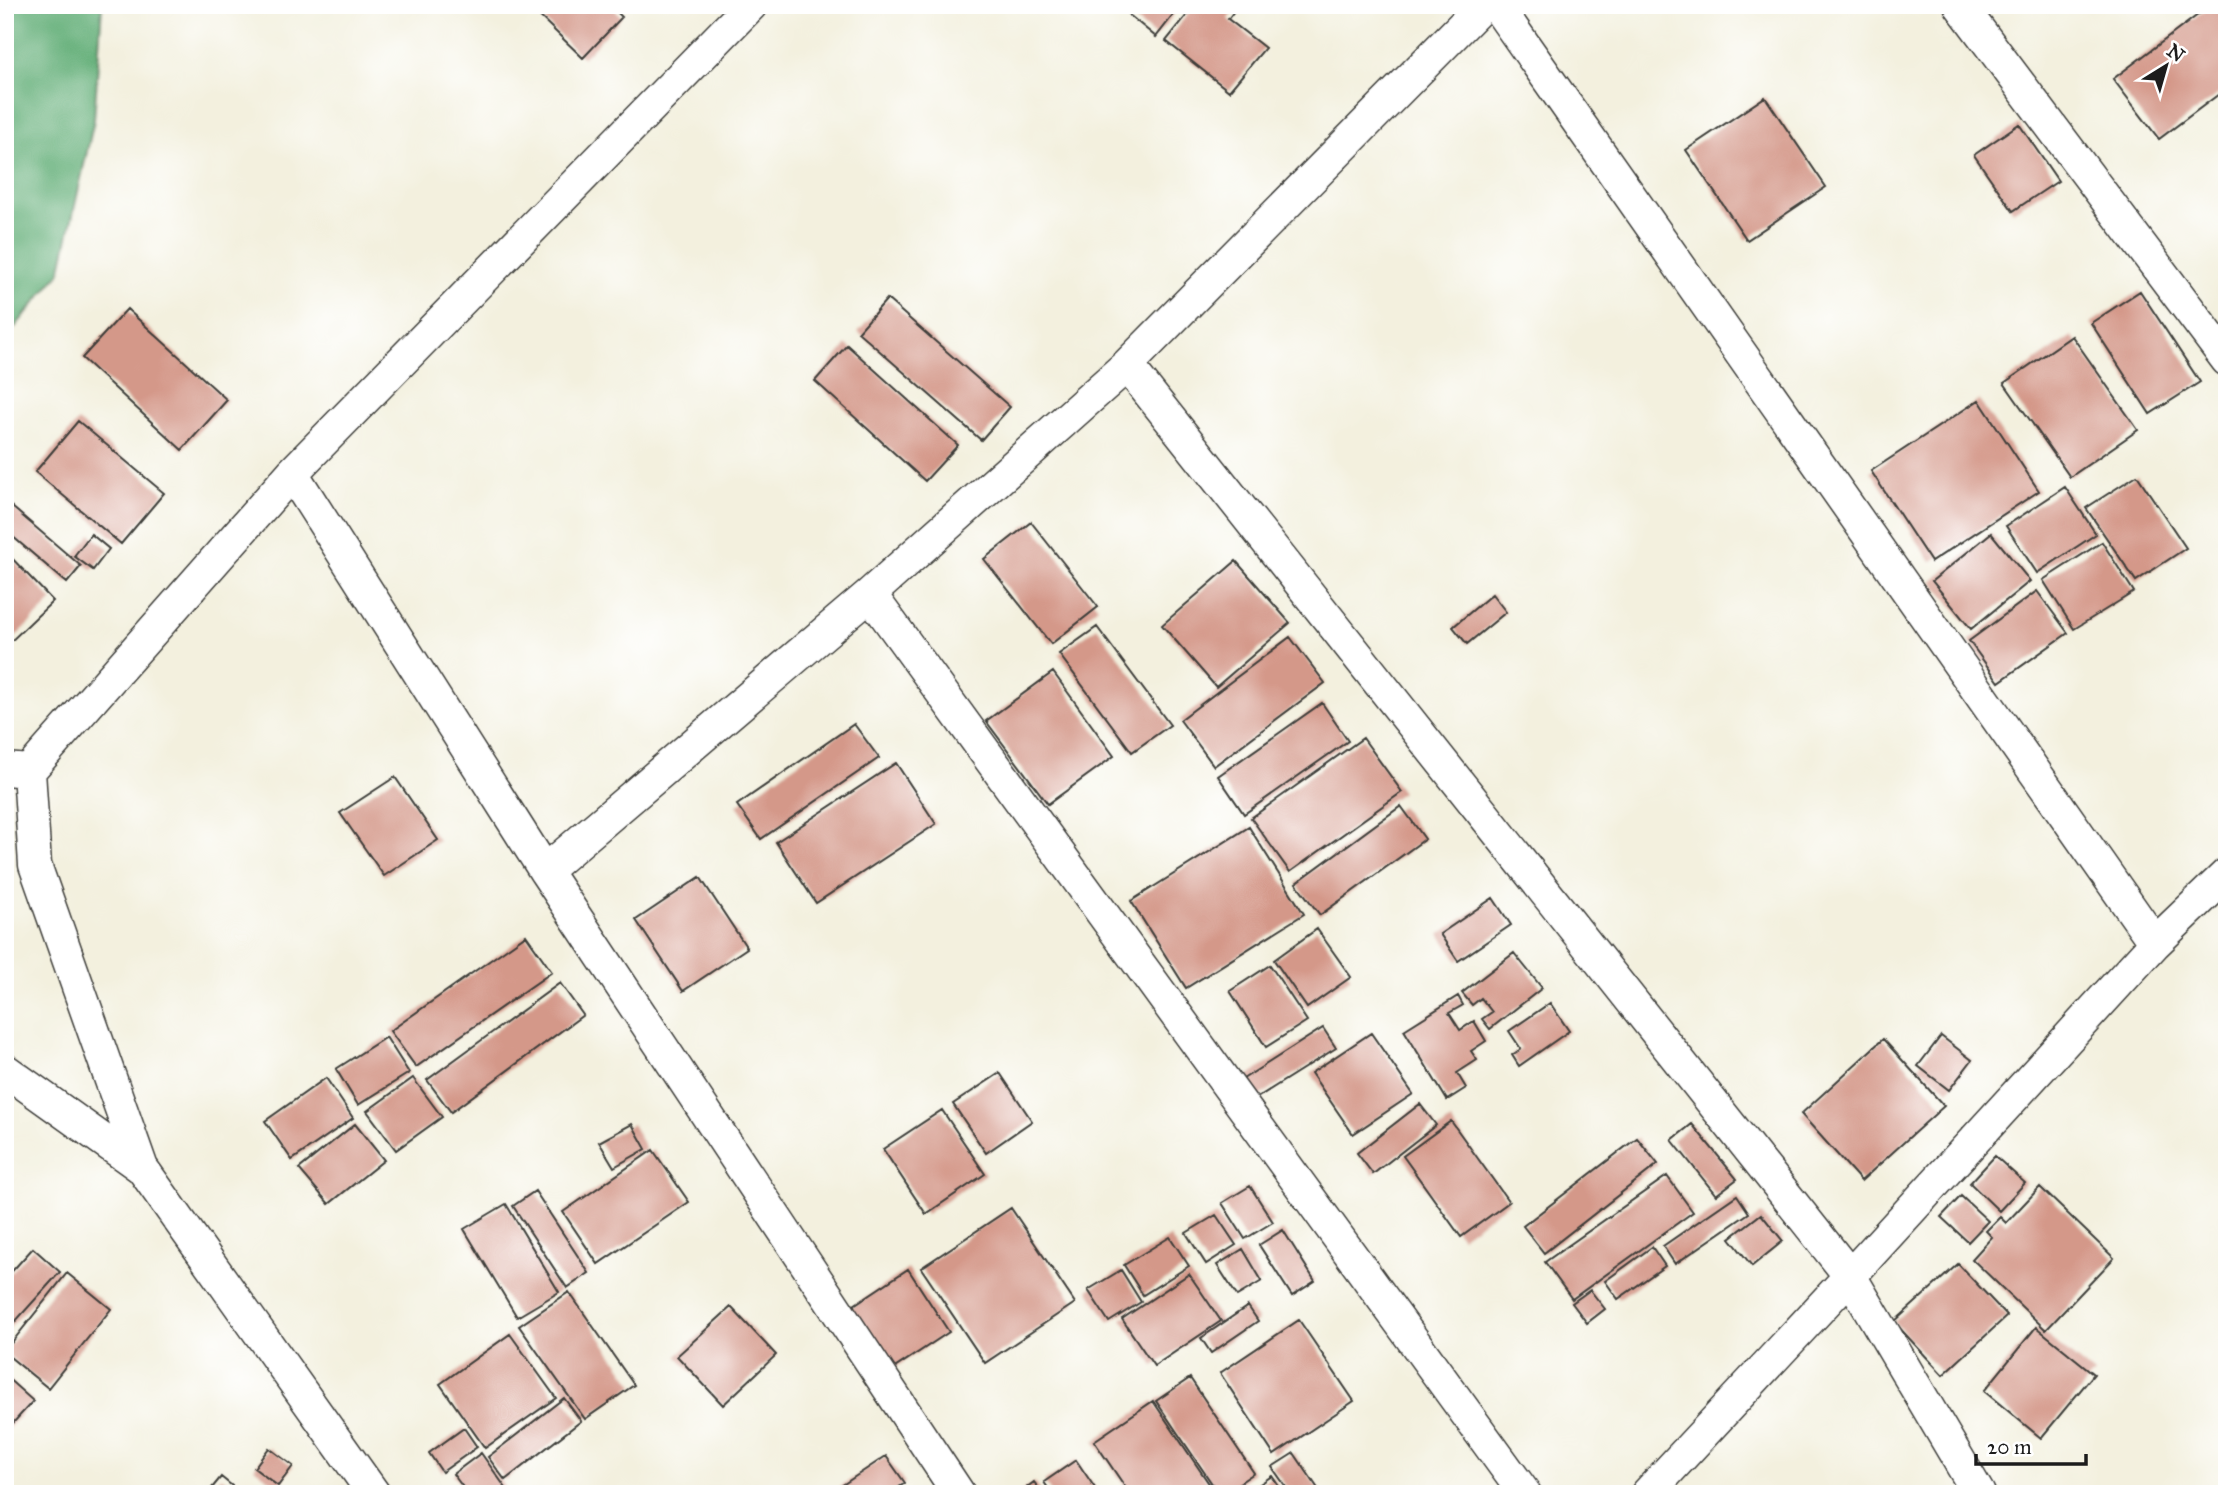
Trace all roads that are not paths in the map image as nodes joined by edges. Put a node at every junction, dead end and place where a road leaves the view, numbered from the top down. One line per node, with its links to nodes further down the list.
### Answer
1 (751, 5): 7 (street)
2 (1483, 5): 6 (street)
3 (1496, 5): 12 (street)
4 (1960, 5): 5 (street)
5 (2227, 360)
6 (1127, 365): 8 (street); 15 (street)
7 (292, 473): 9 (street); 10 (street)
8 (870, 594): 10 (street); 18 (street)
9 (17, 770): 14 (street)
10 (545, 871): 17 (street)
11 (2227, 874): 12 (street)
12 (2155, 943): 15 (street)
13 (5, 1070): 14 (street)
14 (142, 1168): 16 (street)
15 (1850, 1276): 19 (street); 20 (street)
16 (374, 1494)
17 (959, 1494)
18 (1525, 1494)
19 (1647, 1494)
20 (1979, 1494)

